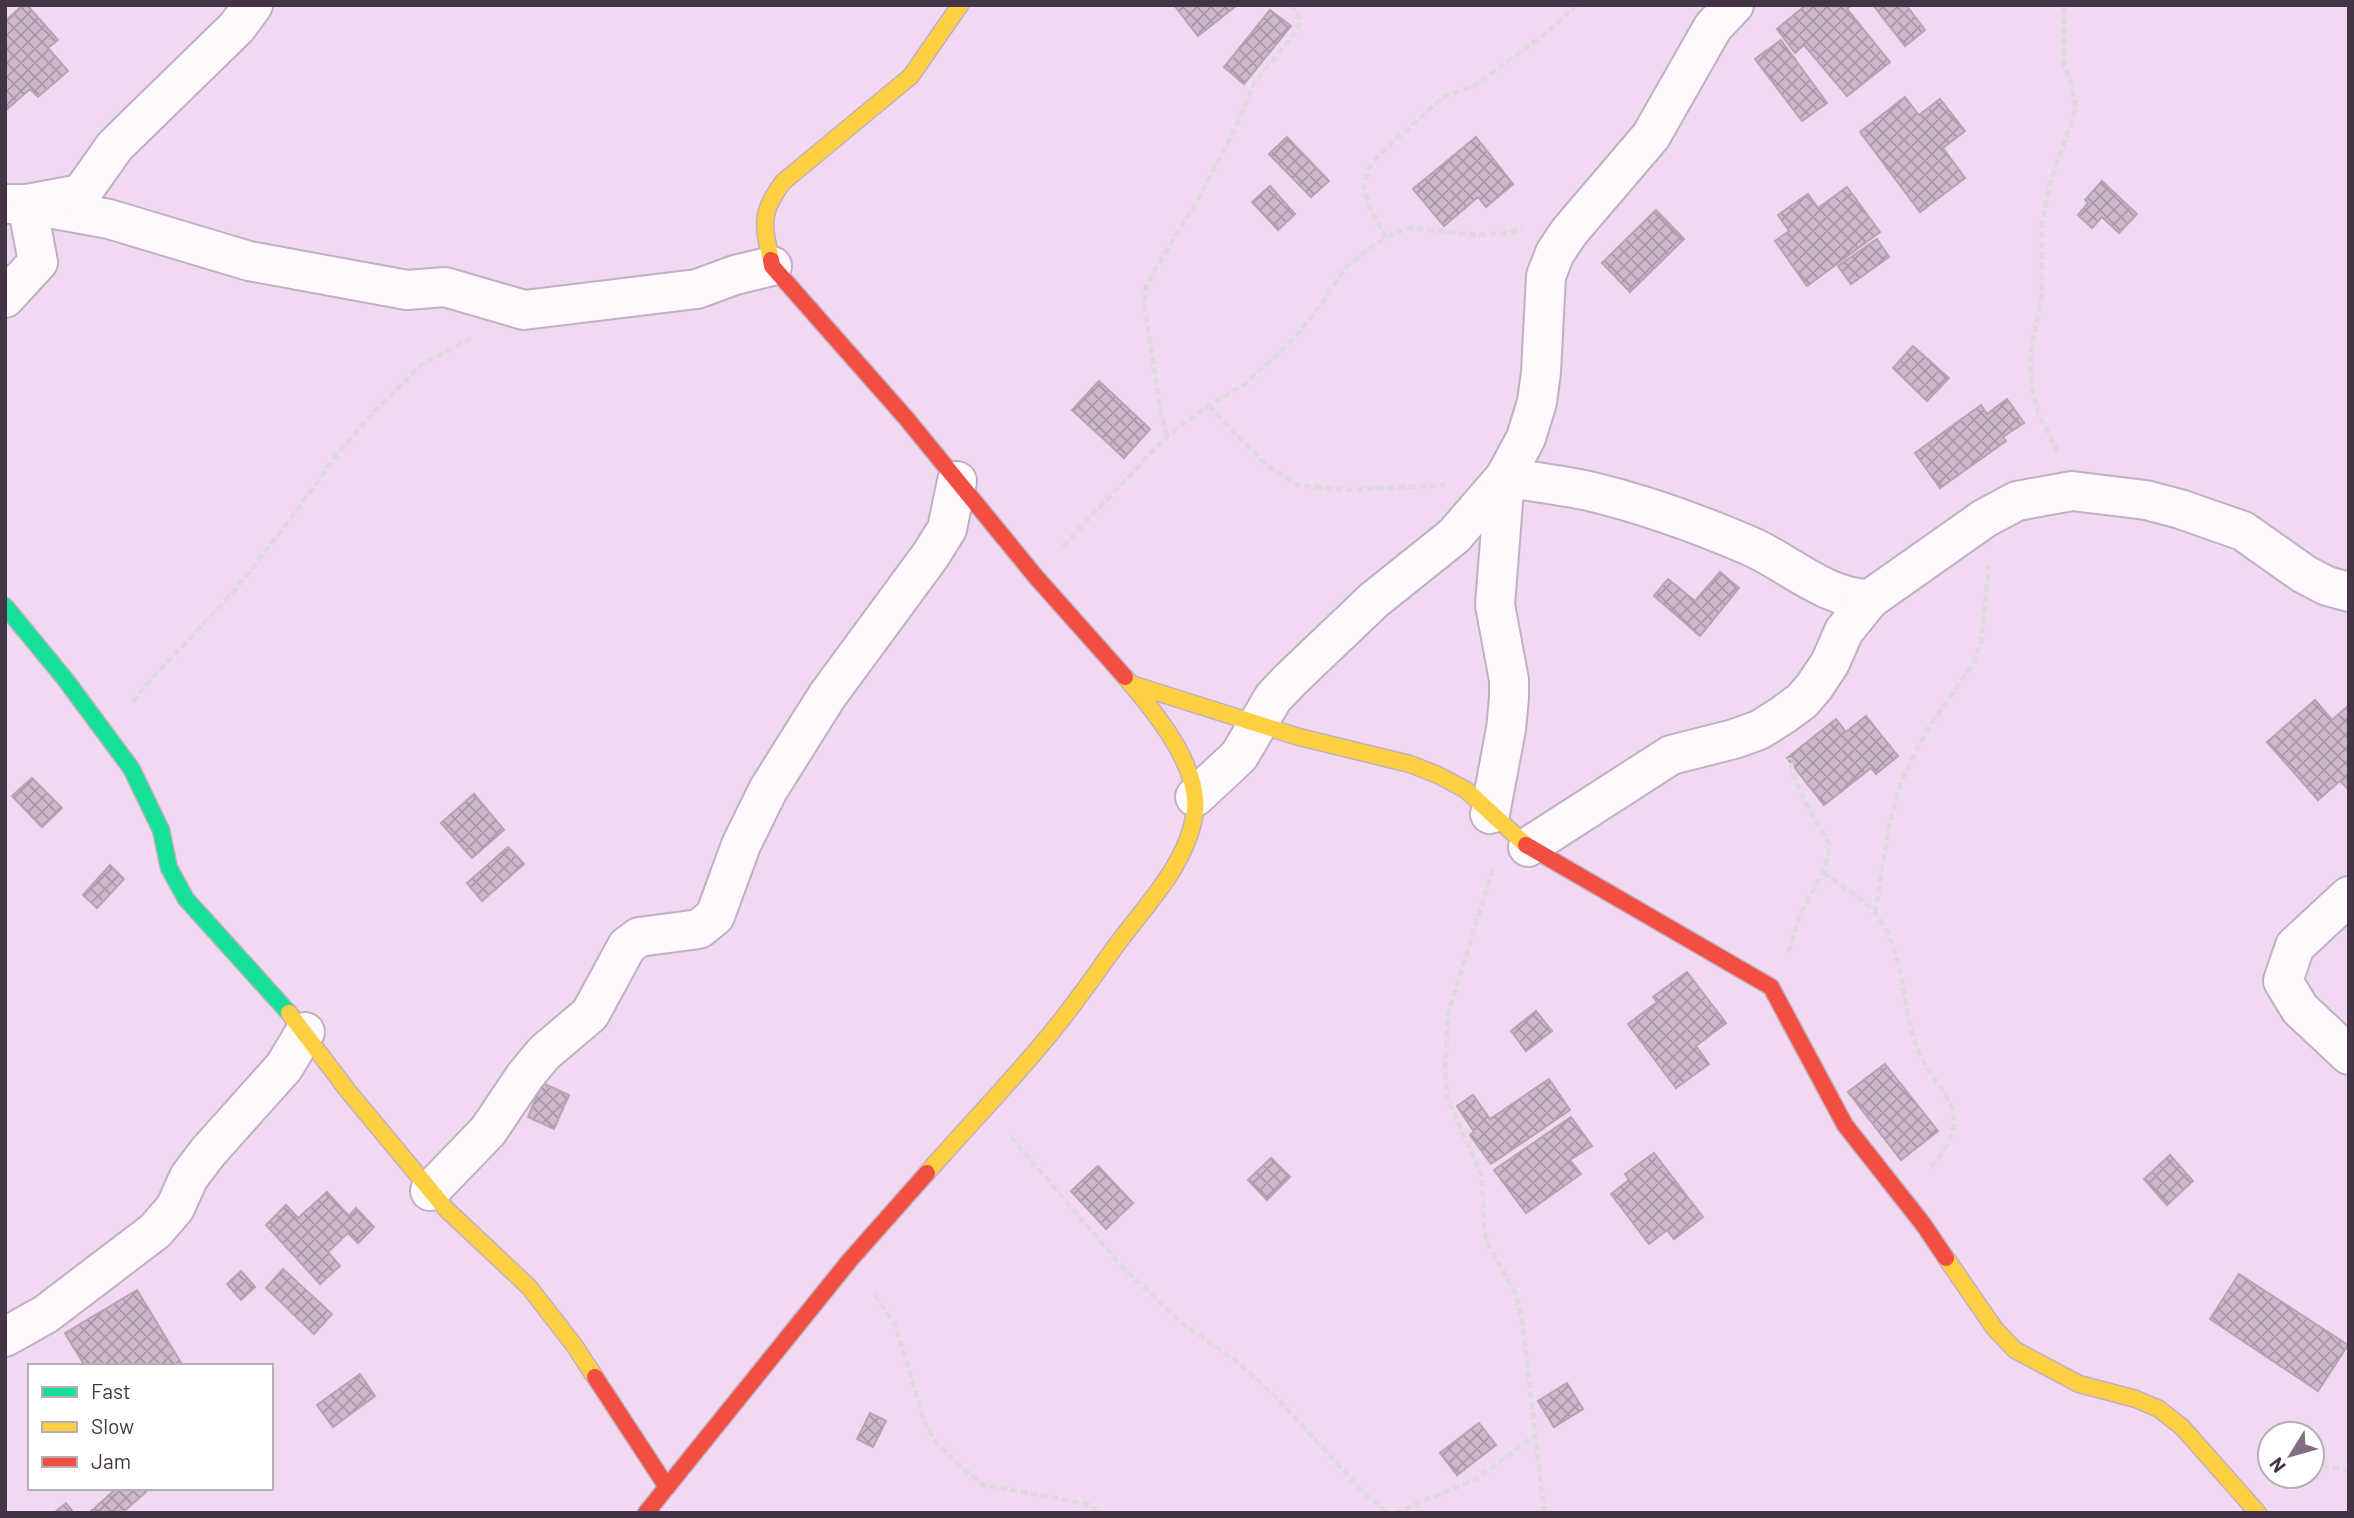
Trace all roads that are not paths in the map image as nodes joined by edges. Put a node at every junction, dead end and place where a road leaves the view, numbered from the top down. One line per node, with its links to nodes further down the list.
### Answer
1 (253, 5): 4 (street)
2 (960, 5): 5 (street)
3 (1734, 5): 7 (street)
4 (16, 204): 5 (street); 6 (street)
5 (772, 266): 8 (street)
6 (5, 298)
7 (1505, 477): 10 (street); 13 (street); 15 (street)
8 (957, 481): 12 (street); 20 (street)
9 (2349, 592): 10 (street)
10 (1870, 599): 16 (street)
11 (5, 606): 18 (street)
12 (1131, 684): 13 (street); 14 (street)
13 (1259, 723): 14 (street); 15 (street)
14 (1195, 797): 22 (street)
15 (1490, 814): 16 (street)
16 (1528, 847): 24 (street)
17 (2349, 896): 19 (street)
18 (305, 1032): 20 (street); 21 (street)
19 (2349, 1055)
20 (430, 1191): 22 (street)
21 (5, 1337)
22 (667, 1487): 23 (street)
23 (646, 1513)
24 (2258, 1513)

